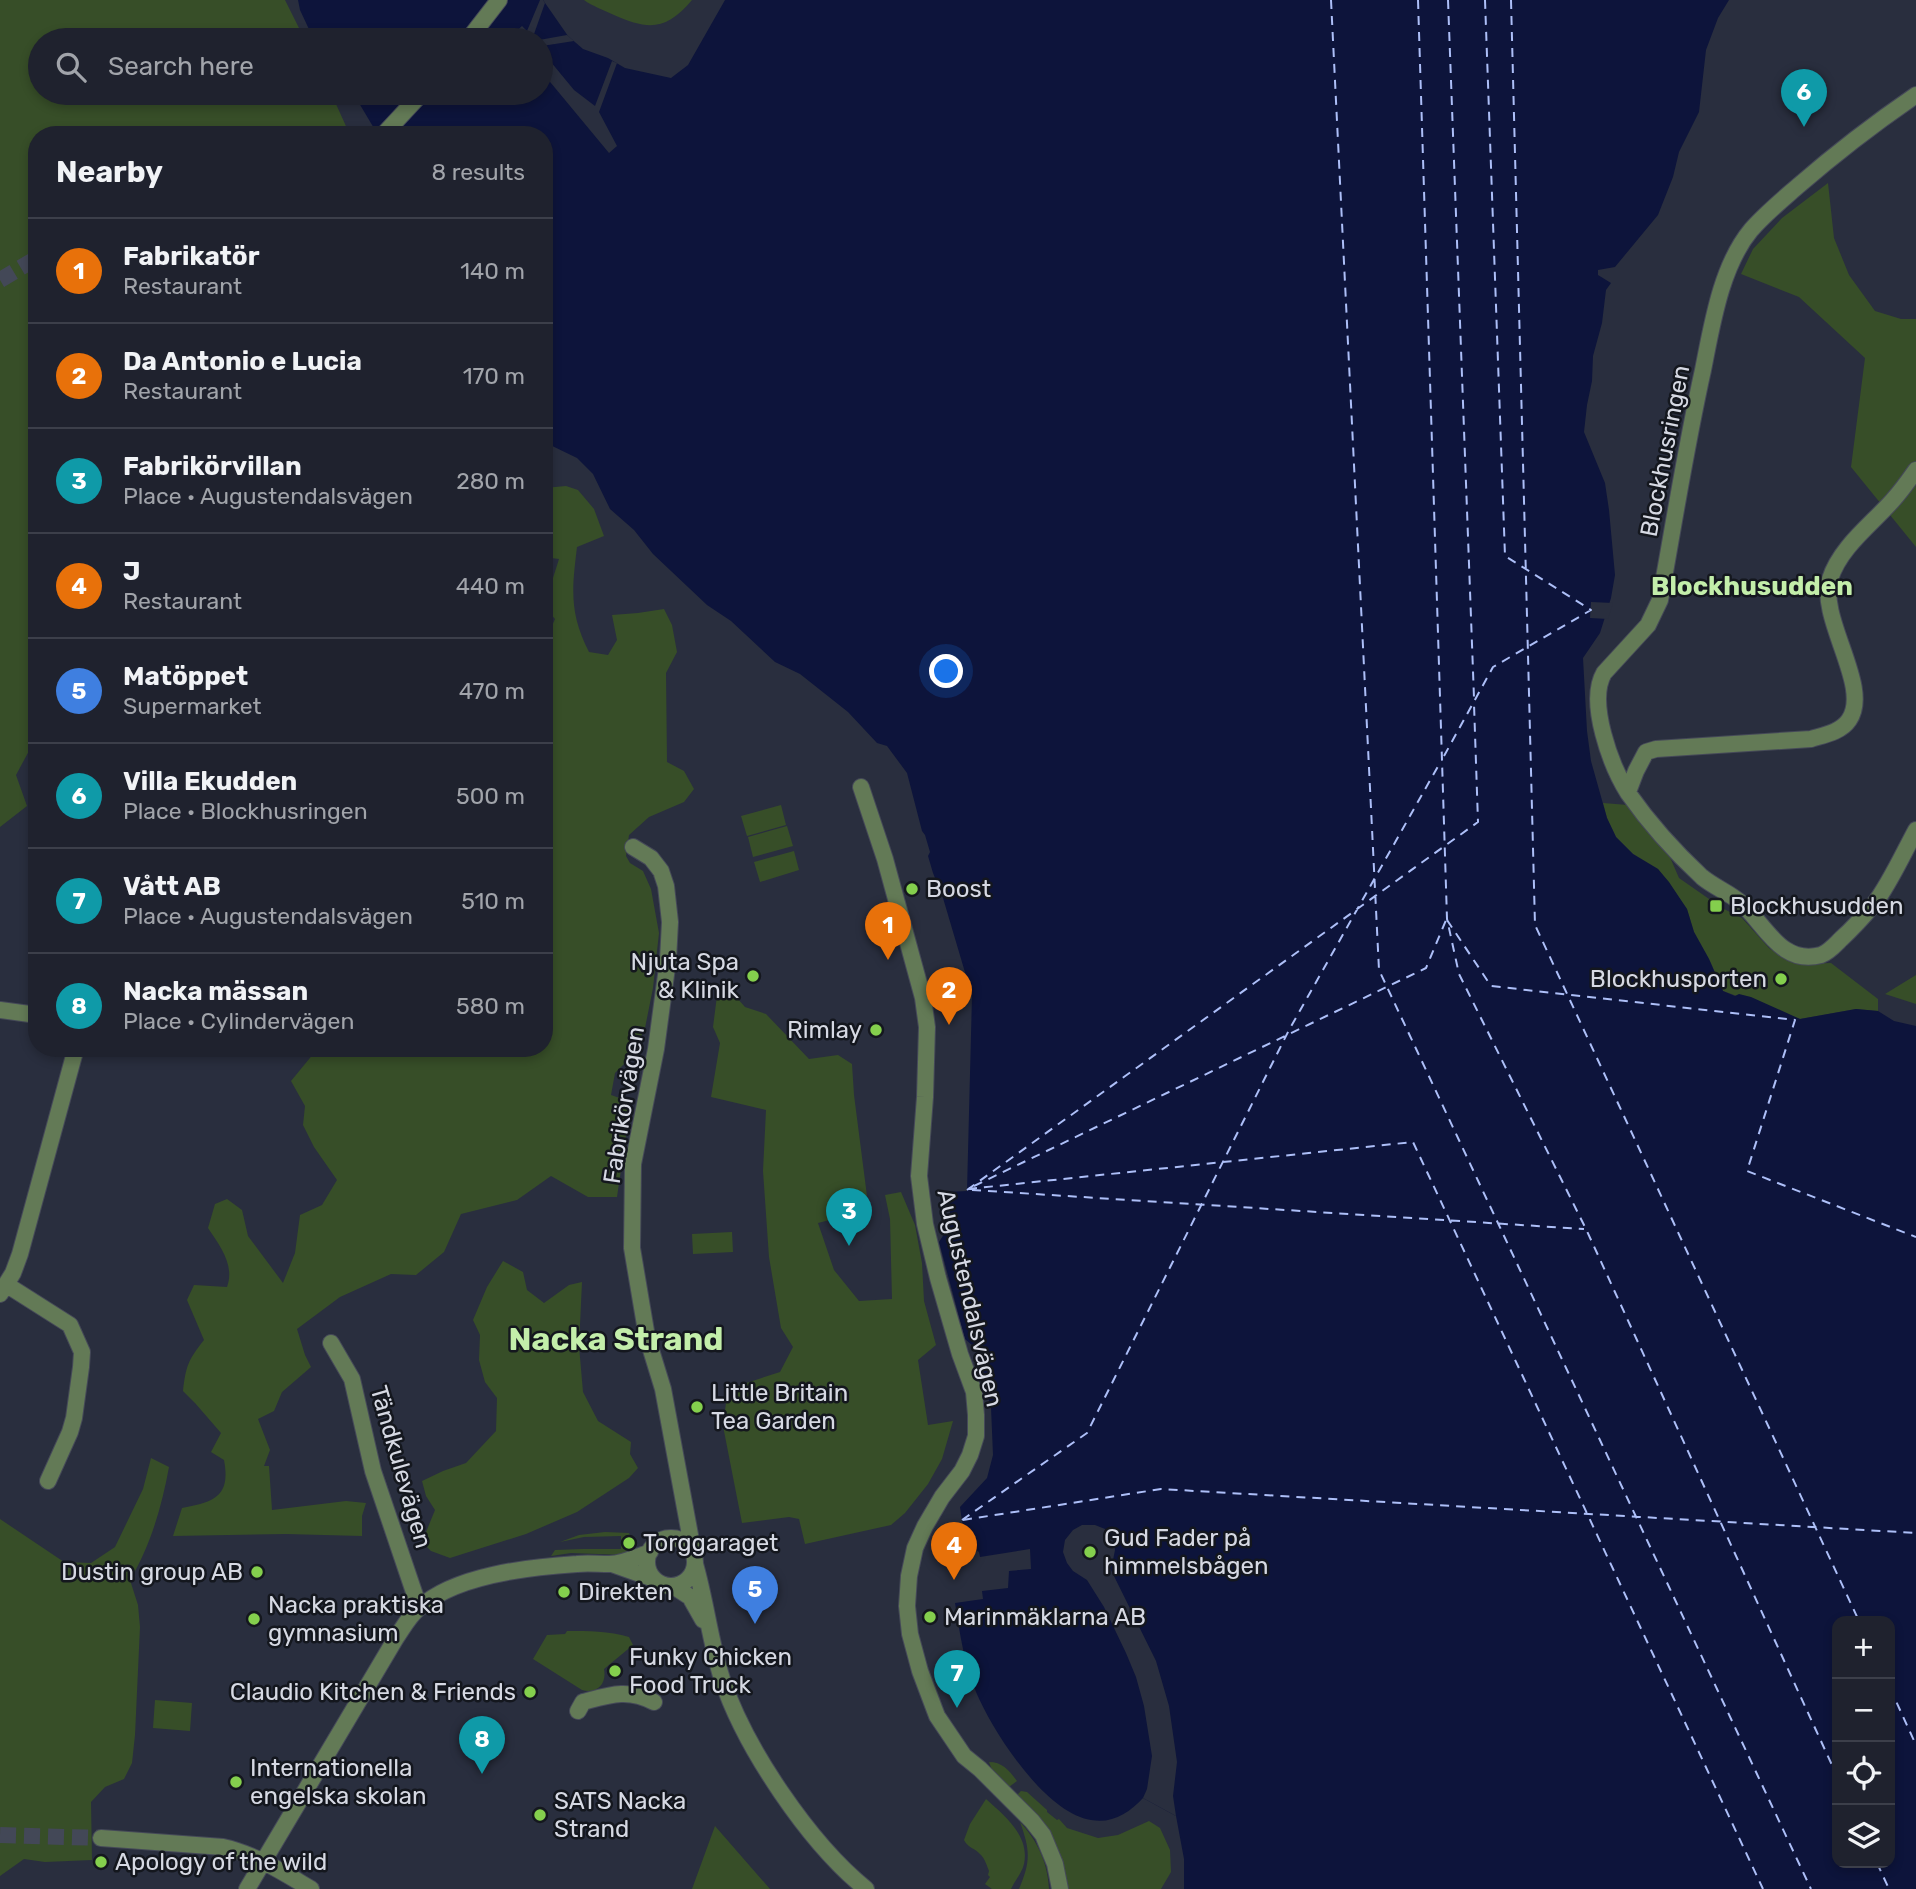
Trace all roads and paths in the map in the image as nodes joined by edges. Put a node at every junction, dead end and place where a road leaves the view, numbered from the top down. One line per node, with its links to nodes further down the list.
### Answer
1 (499, 0): 2 (street)
2 (477, 28)
3 (1916, 95): 8 (street, Blockhusringen)
4 (411, 105): 5 (street)
5 (391, 126)
6 (1916, 470): 8 (street)
7 (861, 787): 33 (street, Augustendalsvägen)
8 (1628, 792): 9 (street, Blockhusringen)
9 (1916, 830)
10 (633, 847): 17 (street, Fabrikörvägen)
11 (0, 1010): 12 (street)
12 (28, 1014)
13 (74, 1057): 14 (street)
14 (4, 1289): 16 (street)
15 (331, 1343): 24 (street, Tändkulevägen)
16 (48, 1481)
17 (683, 1505): 18 (street); 20 (street, Fabrikörvägen)
18 (665, 1539): 19 (street); 20 (street)
19 (650, 1552): 21 (street); 22 (street)
20 (694, 1558): 23 (street); 25 (street)
21 (612, 1564): 22 (street); 24 (street)
22 (654, 1579): 23 (street)
23 (673, 1586): 25 (street)
24 (419, 1607): 29 (street)
25 (708, 1630): 32 (street)
26 (654, 1702): 27 (street)
27 (578, 1711)
28 (101, 1838): 29 (street)
29 (263, 1863): 30 (street); 31 (street)
30 (247, 1889)
31 (311, 1889)
32 (866, 1889)
33 (1060, 1889)

